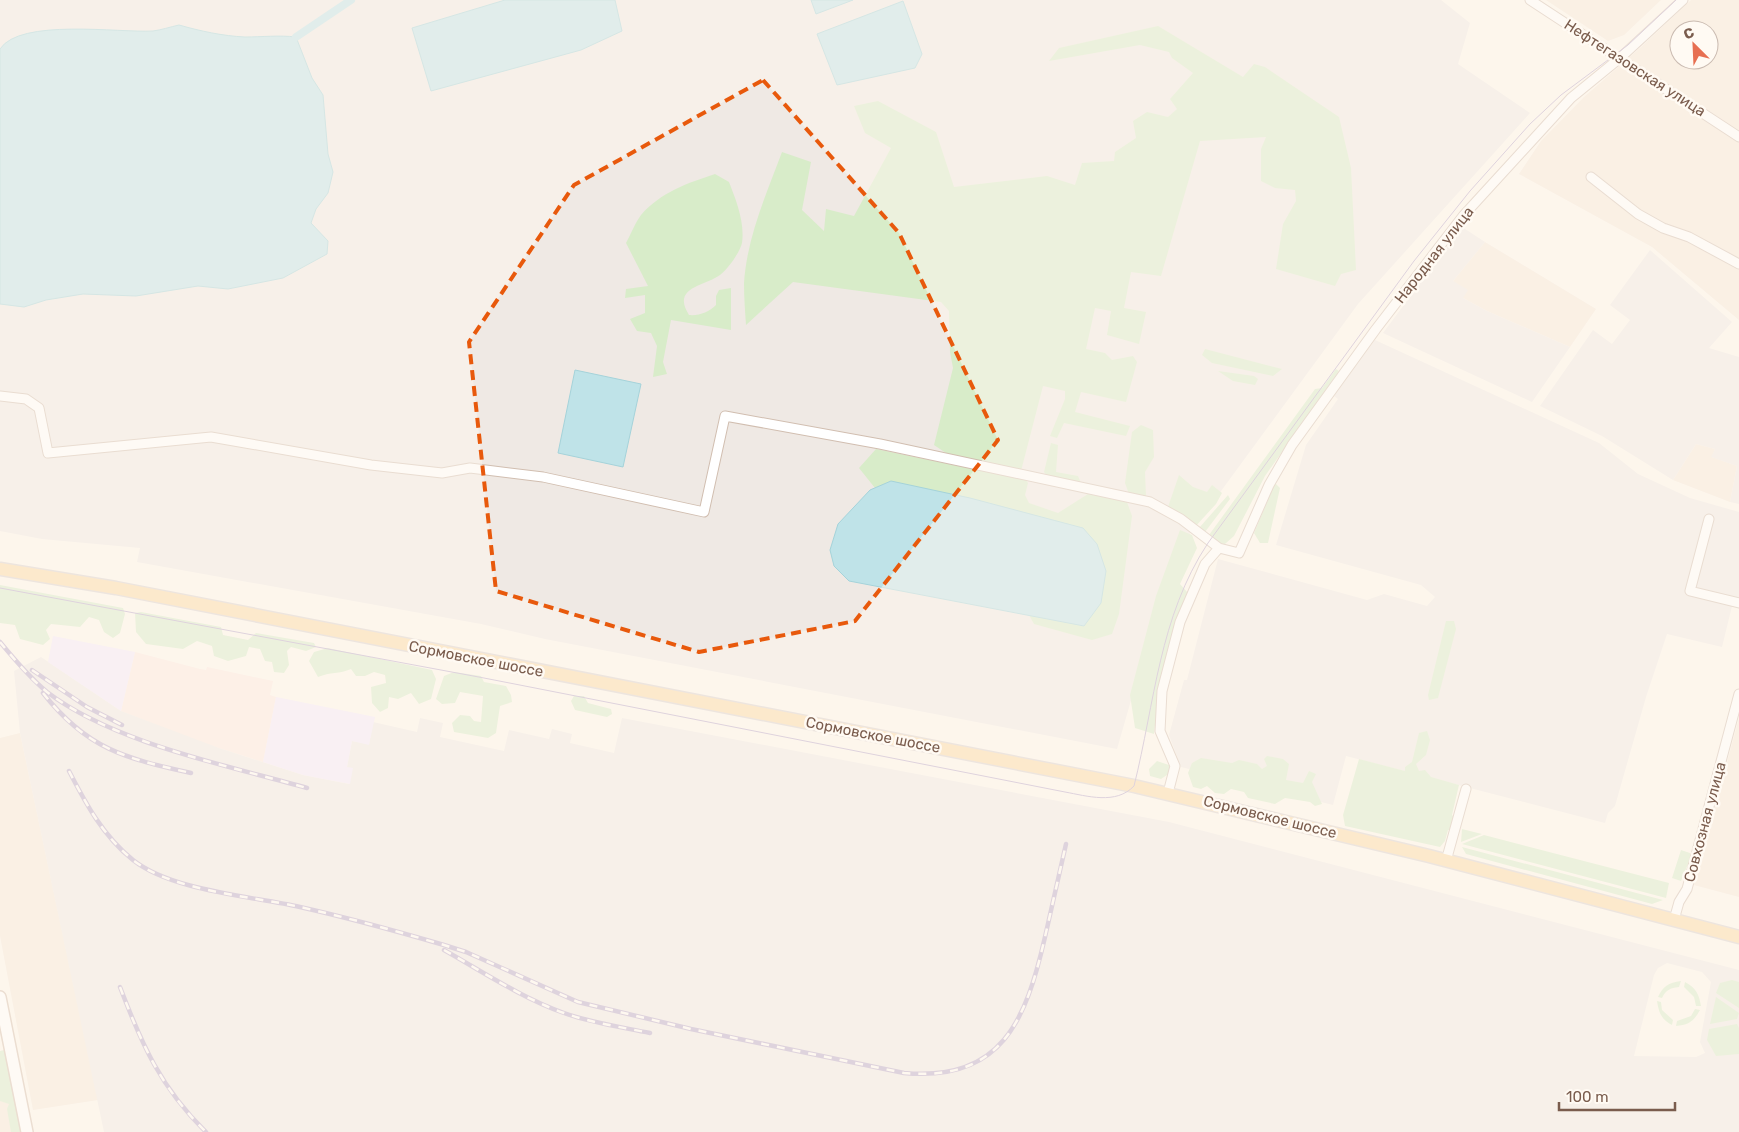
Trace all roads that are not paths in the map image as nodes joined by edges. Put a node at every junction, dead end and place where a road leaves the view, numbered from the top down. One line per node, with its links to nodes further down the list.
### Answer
1 (1530, 0): 3 (street, Нефтегазовская улица)
2 (1683, 0): 3 (street, Народная улица)
3 (1620, 58): 4 (street, Нефтегазовская улица); 9 (street, Народная улица)
4 (1739, 137)
5 (1591, 177): 6 (street)
6 (1739, 264)
7 (4, 396): 9 (street)
8 (1709, 519): 11 (street)
9 (1219, 548): 14 (street)
10 (0, 569): 14 (main road, Сормовское шоссе)
11 (1739, 603)
12 (1739, 694): 16 (street, Совхозная улица)
13 (1466, 789): 15 (street)
14 (1168, 793): 15 (main road, Сормовское шоссе)
15 (1446, 861): 16 (main road, Сормовское шоссе)
16 (1674, 920): 17 (main road, Сормовское шоссе)
17 (1739, 937)
18 (0, 997): 19 (street)
19 (5, 1046): 20 (street)
20 (27, 1132)

